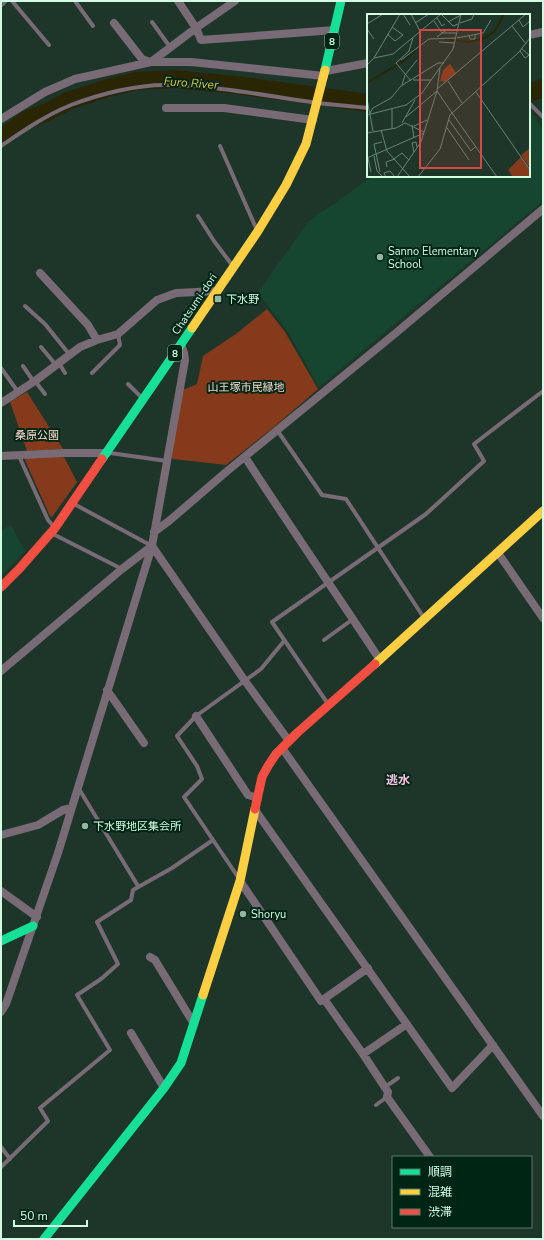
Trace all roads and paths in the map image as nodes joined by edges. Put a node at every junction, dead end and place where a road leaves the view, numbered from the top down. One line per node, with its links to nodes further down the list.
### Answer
1 (4, 1): 7 (street)
2 (12, 1): 15 (lane)
3 (75, 1): 10 (lane)
4 (178, 1): 11 (street)
5 (235, 1): 11 (street)
6 (341, 1): 12 (street, Chatsumi-dori / 8)
7 (1, 3)
8 (152, 22): 16 (lane)
9 (114, 23): 17 (street)
10 (94, 26)
11 (196, 28): 12 (street); 16 (street)
12 (335, 30): 19 (street, Chatsumi-dori / 8)
13 (543, 32): 14 (street)
14 (530, 35)
15 (49, 45)
16 (170, 47): 17 (street)
17 (151, 62): 19 (street); 25 (street)
18 (367, 63): 19 (street)
19 (324, 76): 20 (street, Chatsumi-dori / 8)
20 (318, 101): 23 (lane); 26 (street, Chatsumi-dori / 8); 27 (lane)
21 (530, 104): 24 (lane)
22 (166, 108): 26 (street)
23 (367, 108)
24 (543, 117)
25 (1, 119)
26 (314, 120): 31 (street, Chatsumi-dori / 8)
27 (1, 146)
28 (220, 146): 31 (lane)
29 (543, 209): 53 (street)
30 (198, 216): 32 (lane)
31 (258, 231): 32 (street, Chatsumi-dori / 8)
32 (234, 266): 34 (street, Chatsumi-dori / 8)
33 (40, 273): 37 (street)
34 (217, 291): 36 (street); 38 (street, Chatsumi-dori / 8)
35 (25, 306): 40 (lane)
36 (118, 334): 37 (street); 45 (lane)
37 (96, 340): 40 (street)
38 (181, 344): 51 (street, Chatsumi-dori / 8); 58 (street)
39 (41, 347): 41 (lane)
40 (70, 354): 41 (street)
41 (57, 364): 44 (lane); 46 (street)
42 (23, 366): 46 (lane)
43 (1, 368): 49 (lane)
44 (65, 373)
45 (92, 373)
46 (35, 382): 49 (street); 50 (lane)
47 (128, 384): 51 (lane)
48 (543, 391): 64 (lane)
49 (18, 392): 52 (street)
50 (45, 394)
51 (144, 399): 54 (street, Chatsumi-dori / 8)
52 (1, 403)
53 (277, 430): 57 (street); 64 (lane)
54 (107, 453): 56 (street); 58 (lane); 59 (street, Chatsumi-dori / 8)
55 (1, 456): 56 (street)
56 (19, 456): 61 (lane)
57 (245, 457): 62 (street); 67 (street)
58 (167, 461): 62 (street)
59 (72, 503): 61 (street, Chatsumi-dori / 8); 63 (lane)
60 (543, 511): 65 (street)
61 (53, 530): 66 (lane); 68 (street, Chatsumi-dori / 8)
62 (154, 532): 63 (street)
63 (152, 546): 66 (street); 76 (street); 77 (street)
64 (378, 547): 67 (lane); 71 (lane)
65 (498, 553): 69 (street); 71 (street)
66 (122, 569): 75 (street)
67 (330, 583): 70 (street); 73 (lane)
68 (1, 587)
69 (543, 618)
70 (353, 619): 72 (lane); 74 (street)
71 (425, 620): 74 (street)
72 (324, 640)
73 (284, 641): 76 (lane); 78 (lane)
74 (380, 660): 78 (street)
75 (1, 671)
76 (245, 681): 79 (lane); 80 (street)
77 (107, 690): 81 (street); 83 (street)
78 (329, 706): 80 (street)
79 (196, 716): 84 (street); 88 (lane)
80 (289, 741): 82 (street)
81 (144, 742)
82 (282, 748): 84 (street); 101 (street)
83 (78, 787): 85 (street); 90 (lane)
84 (258, 798): 86 (street)
85 (71, 808): 87 (street); 92 (street)
86 (255, 810): 89 (street); 95 (street)
87 (1, 835)
88 (213, 840): 89 (lane); 90 (lane)
89 (240, 882): 96 (street); 98 (street)
90 (138, 886): 111 (lane)
91 (1, 891): 92 (street)
92 (35, 921): 93 (street); 97 (street)
93 (1, 941)
94 (150, 957): 98 (street)
95 (368, 968): 96 (street); 99 (street)
96 (324, 999): 102 (street)
97 (1, 1012)
98 (194, 1024): 105 (street)
99 (407, 1024): 101 (street); 102 (street)
100 (131, 1032): 105 (street)
101 (493, 1045): 108 (street)
102 (363, 1054): 104 (street)
103 (398, 1078): 104 (lane)
104 (385, 1087): 106 (street)
105 (164, 1088): 113 (street)
106 (387, 1097): 107 (lane); 110 (street)
107 (376, 1105)
108 (543, 1116)
109 (1, 1147): 111 (lane)
110 (429, 1156)
111 (10, 1159): 112 (lane)
112 (1, 1167)
113 (44, 1239)

